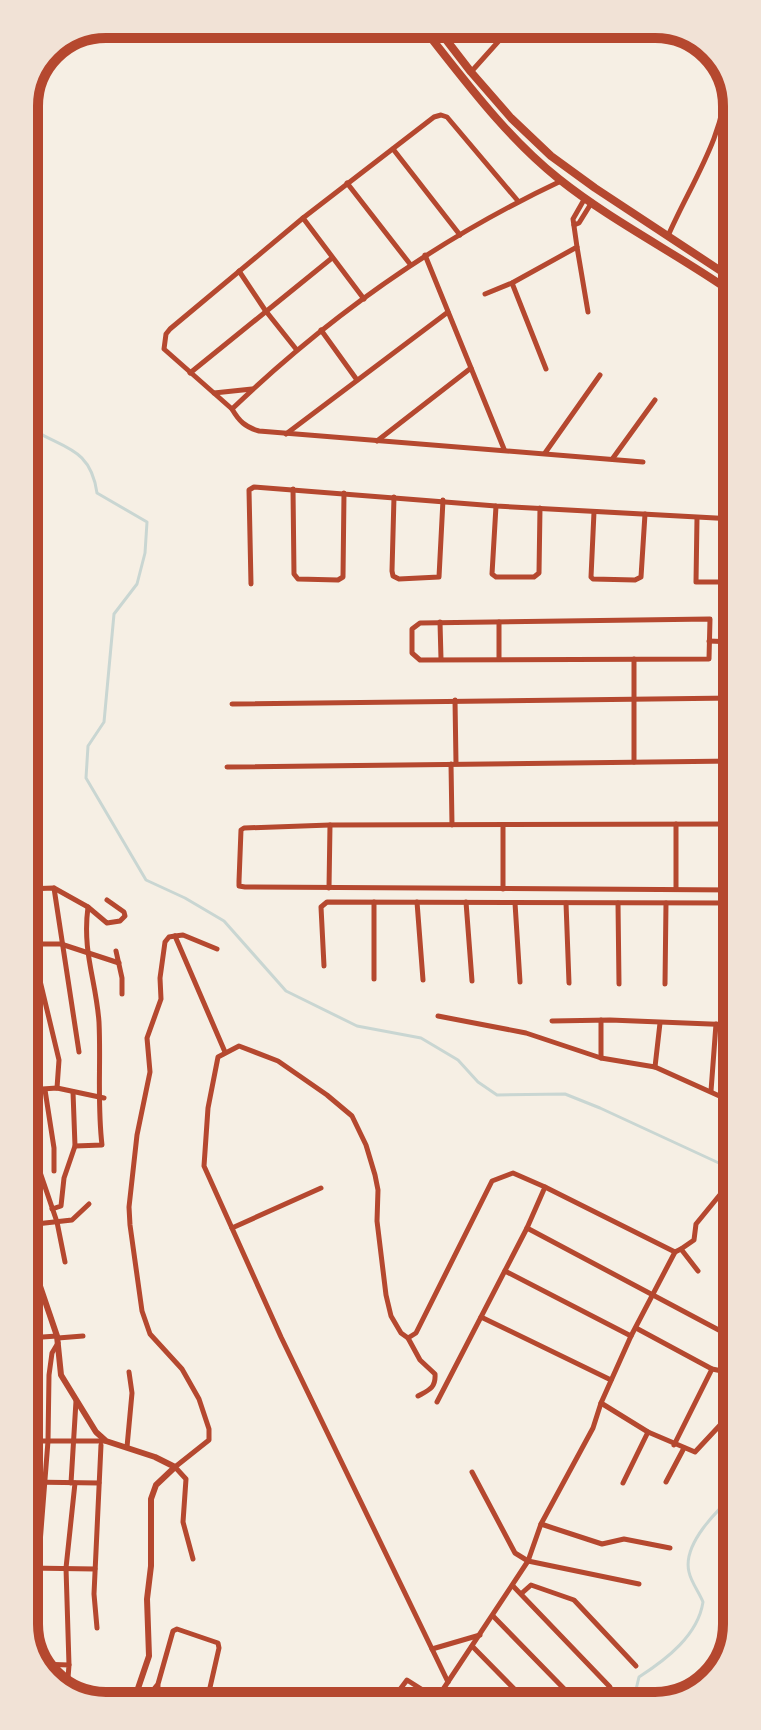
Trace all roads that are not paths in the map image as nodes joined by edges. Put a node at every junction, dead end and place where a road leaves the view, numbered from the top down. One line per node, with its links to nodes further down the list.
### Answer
1 (431, 38): 9 (highway)
2 (445, 38): 5 (highway)
3 (448, 38): 5 (street)
4 (501, 38): 6 (street)
5 (448, 42): 6 (highway)
6 (471, 72): 15 (highway)
7 (723, 115): 15 (street)
8 (393, 149): 10 (street); 12 (street); 14 (street)
9 (561, 181): 11 (highway); 12 (street)
10 (347, 183): 13 (street); 19 (street)
11 (589, 200): 16 (street); 23 (highway)
12 (518, 201): 14 (street)
13 (303, 218): 18 (street); 20 (street)
14 (460, 235): 17 (street)
15 (668, 236): 21 (highway)
16 (577, 247): 22 (street); 28 (street)
17 (425, 255): 19 (street); 27 (street)
18 (332, 258): 25 (street); 26 (street)
19 (410, 264): 25 (street)
20 (239, 271): 26 (street); 33 (street)
21 (723, 272)
22 (512, 283): 24 (street); 32 (street)
23 (723, 287)
24 (485, 294)
25 (364, 299): 29 (street)
26 (265, 310): 30 (street); 33 (street)
27 (448, 312): 31 (street); 35 (street)
28 (588, 312)
29 (321, 330): 30 (street); 35 (street)
30 (296, 349): 36 (street)
31 (471, 368): 41 (street); 42 (street)
32 (546, 369)
33 (190, 373): 37 (street)
34 (600, 375): 43 (street)
35 (357, 380): 40 (street)
36 (253, 389): 37 (street); 39 (street)
37 (213, 393): 39 (street)
38 (655, 400): 44 (street)
39 (232, 409): 40 (street)
40 (286, 434): 41 (street)
41 (376, 441): 42 (street)
42 (504, 449): 43 (street)
43 (544, 454): 44 (street)
44 (613, 459): 45 (street)
45 (643, 462)
46 (293, 489): 47 (street); 47 (street); 57 (street)
47 (344, 493): 48 (street)
48 (394, 497): 49 (street); 49 (street)
49 (443, 500): 50 (street)
50 (496, 506): 51 (street); 51 (street)
51 (540, 508): 52 (street)
52 (594, 512): 53 (street); 53 (street)
53 (645, 514): 54 (street)
54 (697, 518): 55 (street); 56 (street)
55 (723, 519)
56 (723, 582)
57 (251, 584)
58 (440, 622): 59 (street); 62 (street); 62 (street)
59 (499, 622): 60 (street); 63 (street)
60 (709, 641): 61 (street); 64 (street)
61 (723, 642)
62 (441, 659): 63 (street)
63 (499, 659): 64 (street)
64 (634, 659): 65 (street)
65 (634, 698): 66 (street); 67 (street); 70 (street)
66 (723, 698)
67 (455, 700): 68 (street); 71 (street)
68 (232, 704)
69 (723, 761): 70 (street)
70 (634, 762): 71 (street)
71 (454, 764): 72 (street); 76 (street)
72 (227, 767)
73 (676, 824): 74 (street); 77 (street); 81 (street)
74 (723, 824)
75 (330, 825): 76 (street); 79 (street); 79 (street)
76 (452, 825): 77 (street)
77 (503, 825): 80 (street)
78 (54, 888): 82 (street); 93 (street); 96 (street)
79 (329, 888): 80 (street)
80 (503, 889): 81 (street)
81 (676, 889): 83 (street)
82 (38, 890)
83 (723, 890)
84 (107, 900): 93 (street)
85 (374, 902): 86 (street); 101 (street); 103 (street)
86 (417, 902): 87 (street); 104 (street)
87 (466, 902): 88 (street); 105 (street)
88 (515, 903): 89 (street); 106 (street)
89 (566, 903): 90 (street); 107 (street)
90 (618, 903): 91 (street); 108 (street)
91 (666, 903): 92 (street); 109 (street)
92 (722, 903): 110 (street)
93 (88, 907): 98 (street)
94 (175, 936): 97 (street); 119 (street); 175 (street)
95 (38, 944): 96 (street)
96 (61, 944): 98 (street); 118 (street)
97 (217, 949)
98 (87, 951): 100 (street); 128 (street)
99 (116, 951): 100 (street)
100 (119, 963): 111 (street)
101 (324, 966)
102 (38, 976): 123 (street)
103 (374, 979)
104 (423, 980)
105 (472, 981)
106 (520, 982)
107 (569, 983)
108 (619, 984)
109 (665, 984)
110 (722, 985)
111 (122, 994)
112 (438, 1016): 120 (street)
113 (601, 1020): 114 (street); 115 (street); 120 (street)
114 (552, 1021)
115 (660, 1023): 116 (street); 121 (street)
116 (716, 1024): 117 (street); 127 (street)
117 (723, 1024)
118 (79, 1052)
119 (225, 1052): 140 (street); 156 (street)
120 (601, 1058): 121 (street)
121 (655, 1067): 127 (street)
122 (38, 1077): 125 (street)
123 (57, 1088): 125 (street); 126 (street)
124 (38, 1090): 125 (street)
125 (42, 1090): 132 (street)
126 (73, 1092): 128 (street); 130 (street)
127 (711, 1092): 129 (street)
128 (101, 1098): 130 (street)
129 (723, 1098)
130 (75, 1146): 137 (street)
131 (38, 1167): 137 (street)
132 (54, 1171)
133 (545, 1187): 141 (street); 142 (street); 156 (street)
134 (321, 1188): 140 (street)
135 (723, 1191): 142 (street)
136 (89, 1204): 138 (street)
137 (52, 1209): 138 (street)
138 (57, 1222): 139 (street); 143 (street)
139 (38, 1224)
140 (232, 1228): 198 (street)
141 (527, 1228): 144 (street); 147 (street)
142 (678, 1251): 145 (street); 147 (street)
143 (65, 1262)
144 (505, 1271): 150 (street); 154 (street)
145 (698, 1271)
146 (38, 1280): 148 (street)
147 (653, 1295): 151 (street); 152 (street)
148 (44, 1298): 149 (street); 157 (street)
149 (38, 1299)
150 (481, 1317): 161 (street); 164 (street)
151 (636, 1328): 154 (street); 158 (street)
152 (723, 1332)
153 (83, 1336): 157 (street)
154 (631, 1336): 161 (street)
155 (38, 1338): 157 (street)
156 (408, 1338): 162 (street)
157 (58, 1339): 163 (street); 170 (street)
158 (712, 1369): 159 (street); 172 (street)
159 (723, 1371)
160 (129, 1372): 173 (street)
161 (611, 1380): 165 (street)
162 (418, 1396)
163 (76, 1398): 168 (street); 171 (street)
164 (437, 1402)
165 (601, 1403): 167 (street); 183 (street)
166 (723, 1423): 174 (street)
167 (648, 1432): 172 (street); 182 (street)
168 (73, 1440): 170 (street); 171 (street); 180 (street)
169 (38, 1441): 170 (street)
170 (48, 1441): 179 (street)
171 (104, 1443): 173 (street); 181 (street)
172 (674, 1445): 174 (street)
173 (127, 1447): 175 (street)
174 (684, 1448): 177 (street)
175 (175, 1467): 185 (street); 206 (street)
176 (472, 1472): 186 (street)
177 (666, 1482)
178 (38, 1483): 179 (street)
179 (45, 1483): 180 (street); 188 (street)
180 (73, 1483): 181 (street); 187 (street)
181 (99, 1483): 189 (street)
182 (623, 1483)
183 (541, 1524): 184 (street); 186 (street)
184 (670, 1548)
185 (193, 1559)
186 (528, 1561): 190 (street); 191 (street)
187 (66, 1568): 188 (street); 189 (street); 201 (street)
188 (38, 1569): 194 (street)
189 (95, 1569): 195 (street)
190 (639, 1584)
191 (513, 1586): 192 (street); 193 (street)
192 (522, 1593): 200 (street); 205 (street)
193 (493, 1616): 196 (street); 214 (street)
194 (38, 1624)
195 (97, 1628)
196 (481, 1634): 197 (street); 198 (street)
197 (472, 1646): 203 (street); 213 (street)
198 (432, 1649): 203 (street)
199 (53, 1666): 201 (street)
200 (636, 1666)
201 (69, 1669): 202 (street)
202 (67, 1679)
203 (448, 1682): 212 (street)
204 (158, 1684): 207 (street); 208 (street); 209 (street)
205 (610, 1687)
206 (137, 1692)
207 (152, 1692)
208 (158, 1692)
209 (209, 1692)
210 (398, 1692): 211 (street)
211 (423, 1692)
212 (441, 1692)
213 (517, 1692)
214 (567, 1692)

